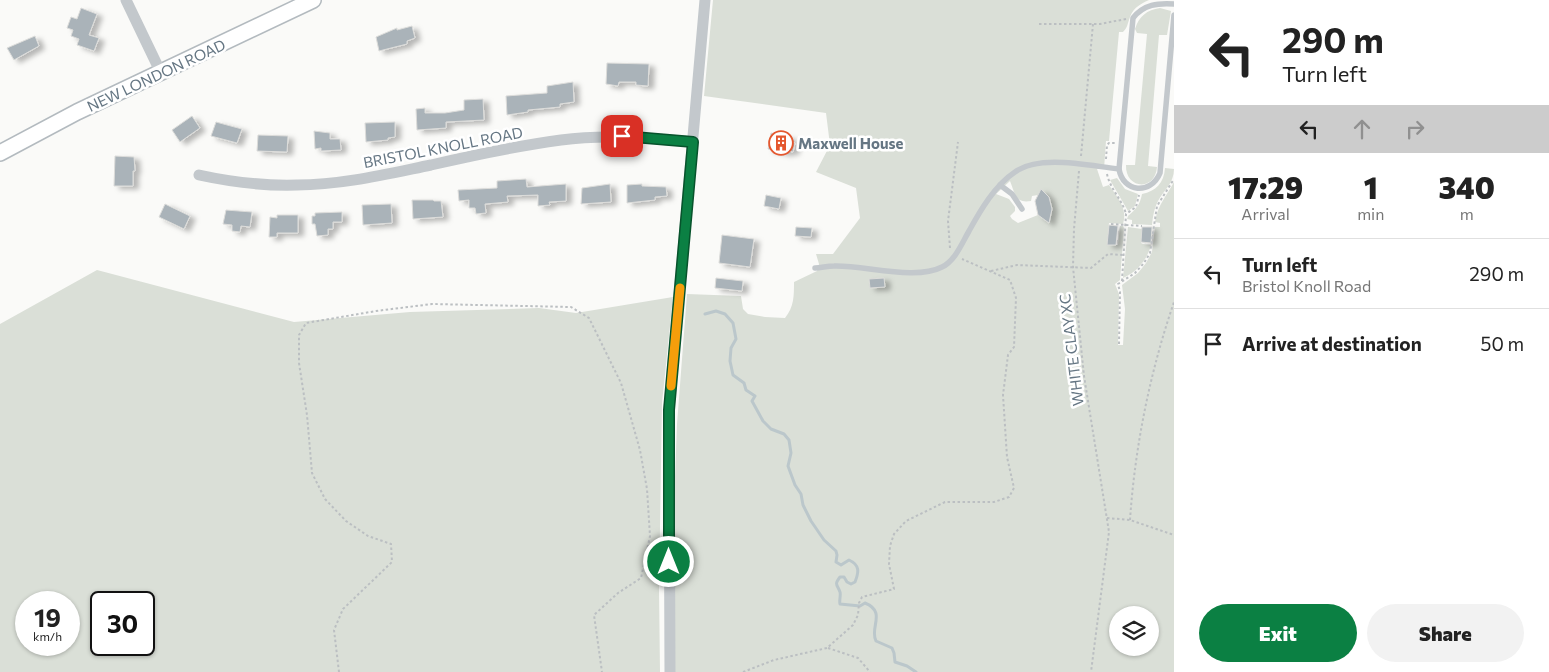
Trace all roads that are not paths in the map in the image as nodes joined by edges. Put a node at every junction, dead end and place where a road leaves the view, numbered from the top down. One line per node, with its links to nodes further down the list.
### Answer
1 (126, 0): 6 (street)
2 (313, 0): 6 (main road, NEW LONDON ROAD)
3 (705, 0): 7 (street)
4 (1174, 4): 9 (lane)
5 (1174, 15): 9 (lane)
6 (160, 73): 8 (main road, NEW LONDON ROAD)
7 (693, 142): 10 (street, BRISTOL KNOLL ROAD); 14 (street)
8 (0, 153)
9 (1119, 169): 11 (lane)
10 (199, 176)
11 (1000, 185): 12 (lane); 13 (lane)
12 (1022, 209)
13 (815, 268)
14 (670, 672)

